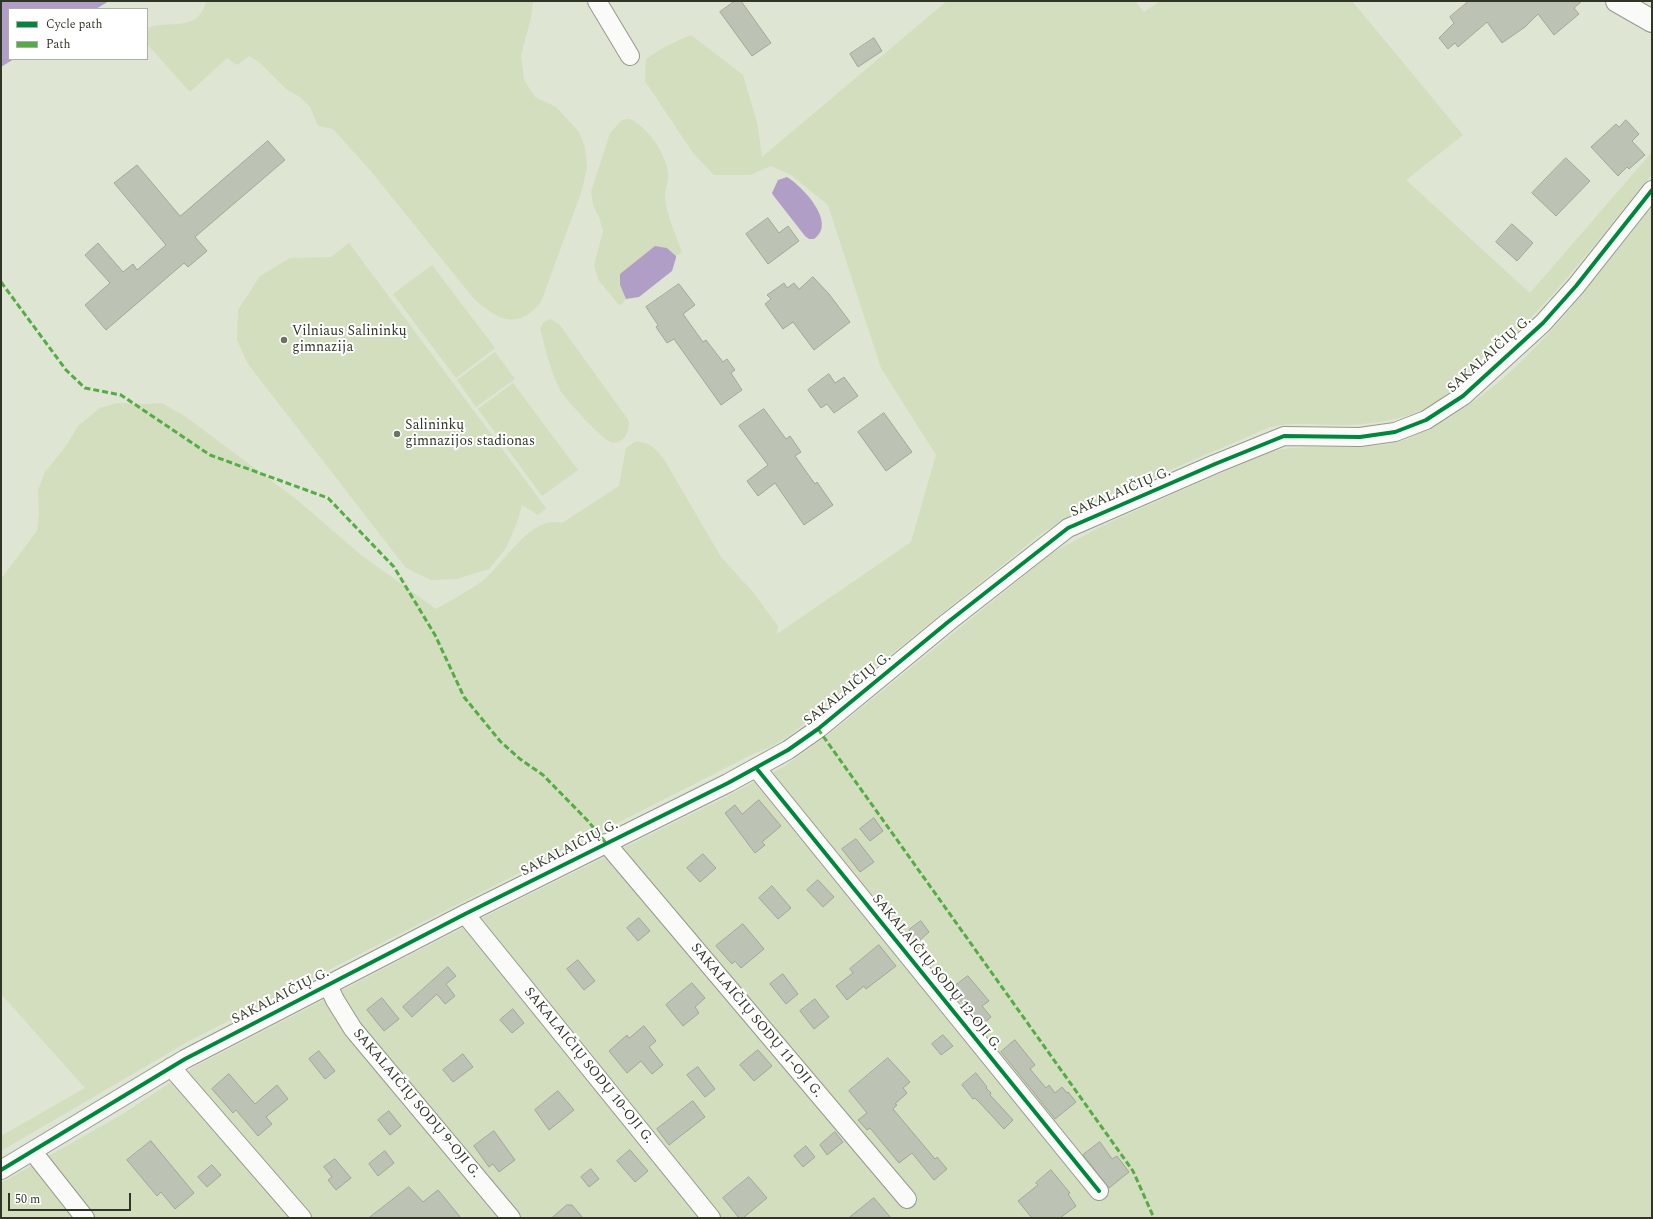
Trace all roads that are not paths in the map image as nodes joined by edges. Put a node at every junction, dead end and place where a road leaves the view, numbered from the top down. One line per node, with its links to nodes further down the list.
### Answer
1 (597, 1): 4 (street)
2 (1617, 1): 3 (main road)
3 (1652, 21)
4 (630, 56)
5 (1652, 190): 6 (street, SAKALAIČIŲ G.)
6 (756, 769): 7 (street, SAKALAIČIŲ G.); 13 (street, SAKALAIČIŲ SODŲ 12-OJI G.)
7 (606, 843): 8 (street, SAKALAIČIŲ G.); 14 (street, SAKALAIČIŲ SODŲ 11-OJI G.)
8 (465, 914): 9 (street, SAKALAIČIŲ G.); 18 (street, SAKALAIČIŲ SODŲ 10-OJI G.)
9 (328, 985): 10 (street, SAKALAIČIŲ G.); 17 (street, SAKALAIČIŲ SODŲ 9-OJI G.)
10 (172, 1067): 11 (street, SAKALAIČIŲ G.); 16 (street)
11 (33, 1152): 12 (street, SAKALAIČIŲ G.); 15 (street)
12 (1, 1170)
13 (1099, 1191)
14 (907, 1199)
15 (85, 1218)
16 (302, 1218)
17 (511, 1218)
18 (711, 1218)

